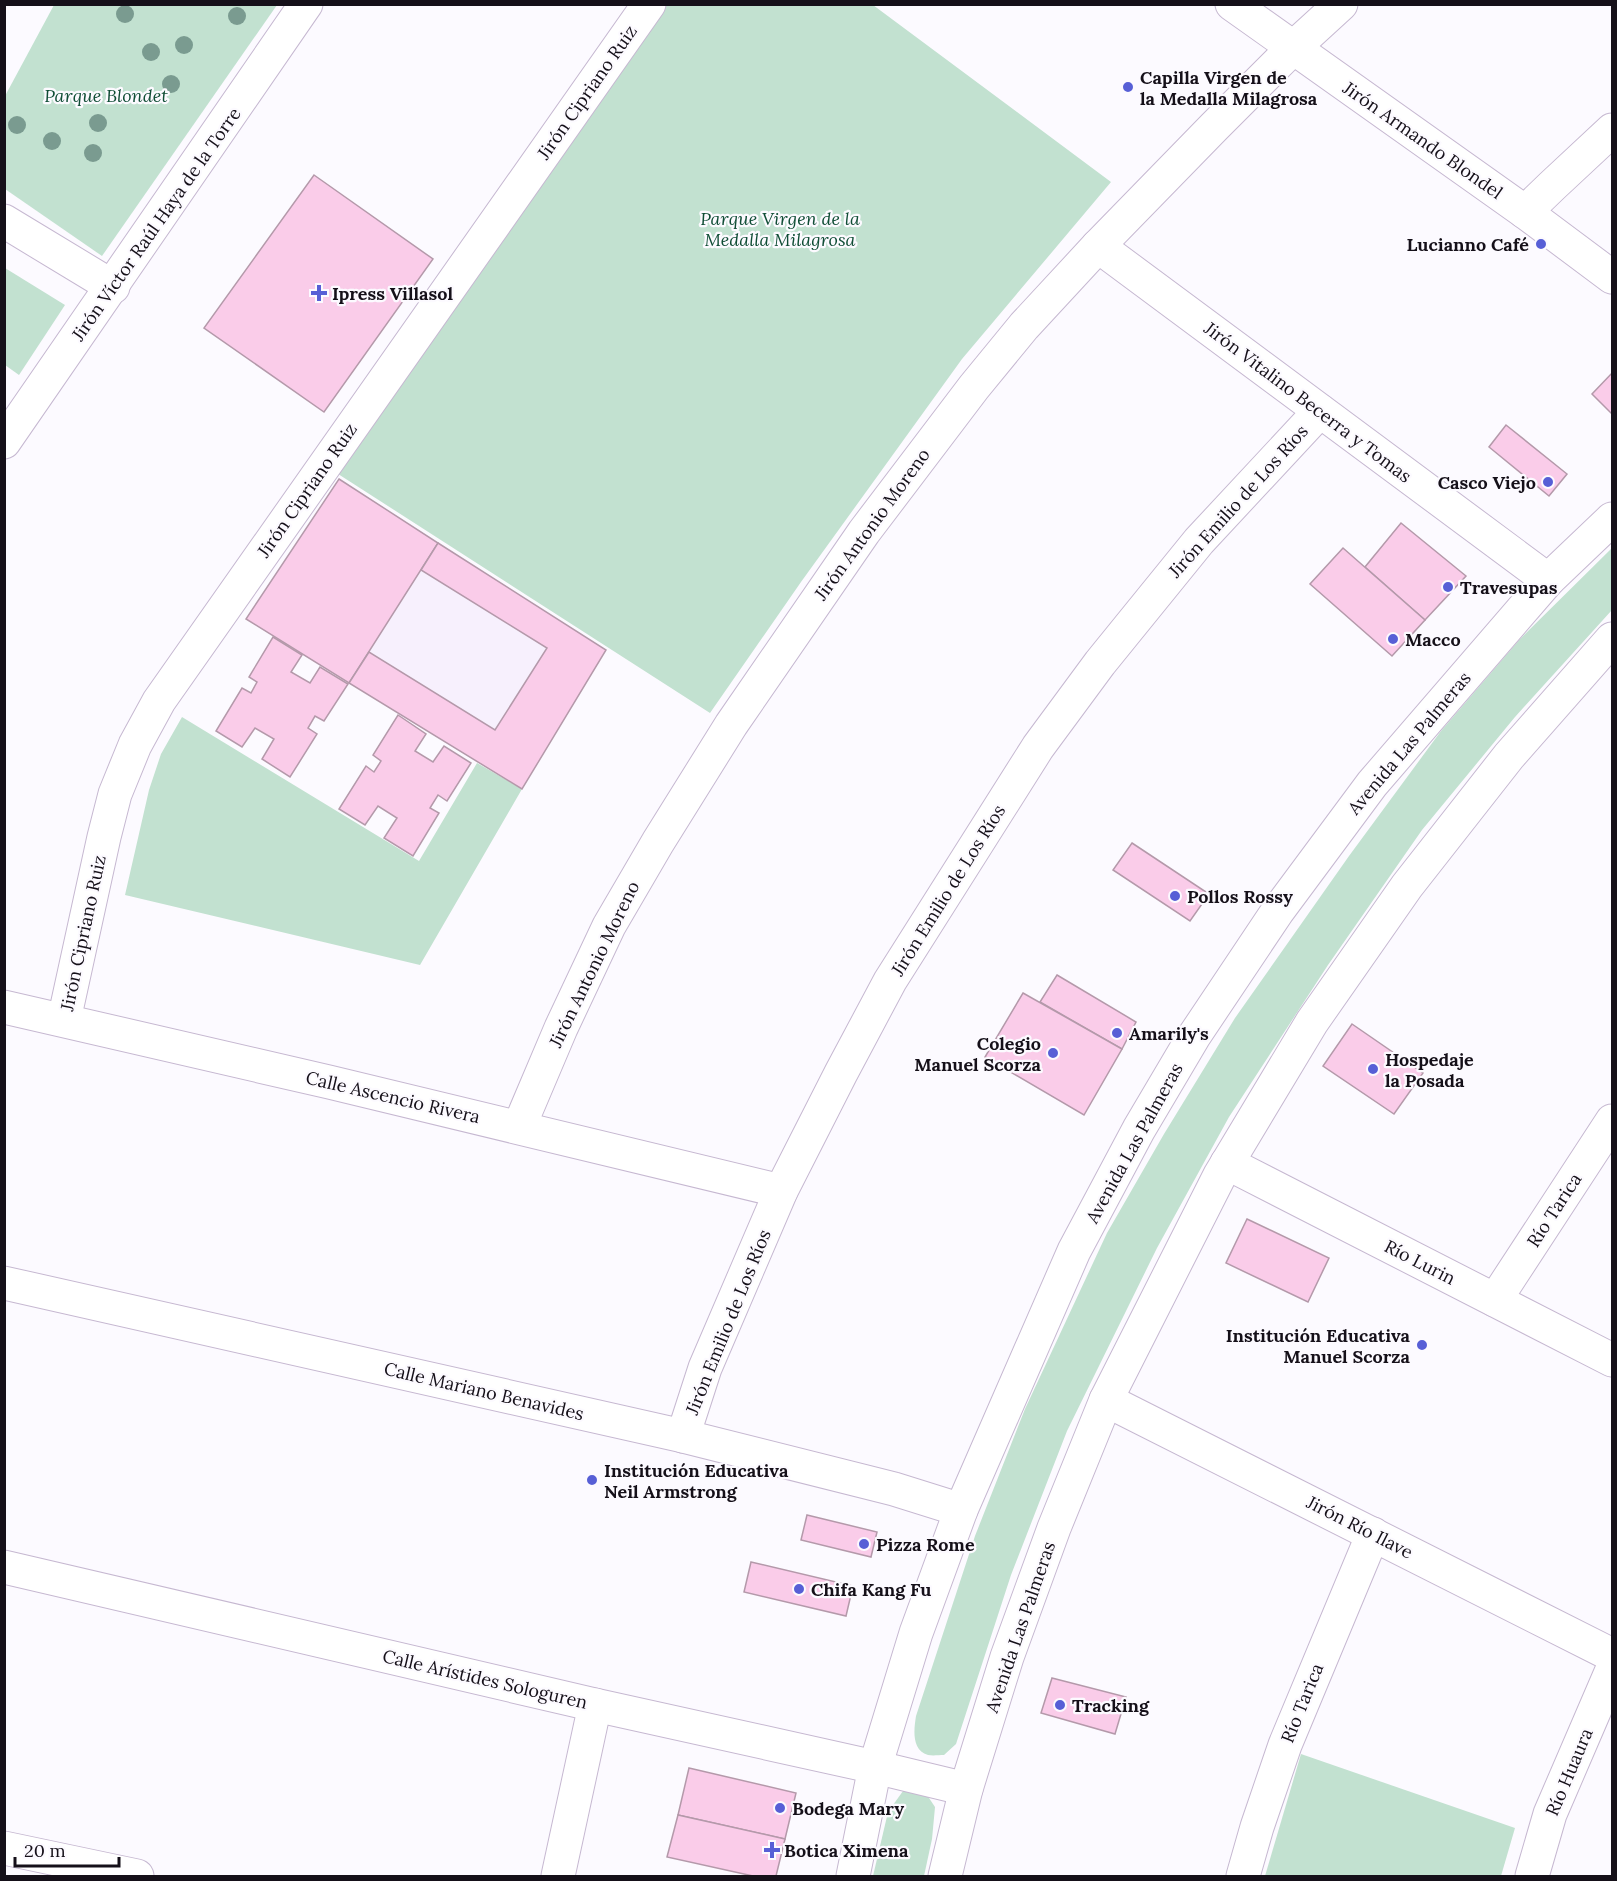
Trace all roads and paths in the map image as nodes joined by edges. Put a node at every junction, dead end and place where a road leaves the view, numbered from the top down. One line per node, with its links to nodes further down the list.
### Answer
1 (306, 4): 11 (street, Jirón Víctor Raúl Haya de la Torre)
2 (649, 4): 18 (street, Jirón Cipriano Ruiz)
3 (1232, 4): 5 (street, Jirón Armando Blondel)
4 (1341, 4): 5 (street, Jirón Antonio Moreno)
5 (1293, 48): 7 (street, Jirón Armando Blondel); 9 (street, Jirón Antonio Moreno)
6 (1612, 130): 7 (street)
7 (1526, 212): 10 (street, Jirón Armando Blondel)
8 (4, 221): 11 (street)
9 (1098, 246): 12 (street, Jirón Vitalino Becerra y Tomas); 20 (street, Jirón Antonio Moreno)
10 (1612, 277)
11 (113, 287): 13 (street, Jirón Víctor Raúl Haya de la Torre)
12 (1320, 411): 15 (street, Jirón Vitalino Becerra y Tomas); 22 (street, Jirón Emilio de Los Ríos)
13 (4, 442)
14 (1612, 519): 15 (street, Avenida Las Palmeras)
15 (1548, 580): 28 (street, Avenida Las Palmeras)
16 (1612, 639): 21 (street, Avenida Las Palmeras)
17 (4, 1007): 18 (street, Calle Ascencio Rivera)
18 (64, 1020): 20 (street, Calle Ascencio Rivera)
19 (1612, 1121): 24 (street, Río Tarica)
20 (519, 1127): 22 (street, Calle Ascencio Rivera)
21 (1227, 1163): 24 (street, Río Lurin); 26 (street, Avenida Las Palmeras)
22 (781, 1191): 27 (street, Jirón Emilio de Los Ríos)
23 (4, 1283): 27 (street, Calle Mariano Benavides)
24 (1496, 1300): 25 (street, Río Lurin)
25 (1612, 1360)
26 (1106, 1400): 29 (street, Jirón Río Ilave); 35 (street, Avenida Las Palmeras)
27 (683, 1436): 28 (street, Calle Mariano Benavides)
28 (962, 1510): 34 (street, Avenida Las Palmeras)
29 (1374, 1534): 31 (street, Jirón Río Ilave); 41 (street, Río Tarica)
30 (4, 1567): 33 (street, Calle Arístides Sologuren)
31 (1612, 1655)
32 (1612, 1670): 42 (street, Río Huaura)
33 (595, 1705): 34 (street, Calle Arístides Sologuren); 38 (street)
34 (875, 1767): 35 (street, Calle Arístides Sologuren); 39 (street, Avenida Las Palmeras)
35 (966, 1789): 40 (street, Avenida Las Palmeras)
36 (4, 1848): 37 (street)
37 (137, 1876)
38 (558, 1876)
39 (852, 1876)
40 (945, 1876)
41 (1243, 1876)
42 (1532, 1876)

